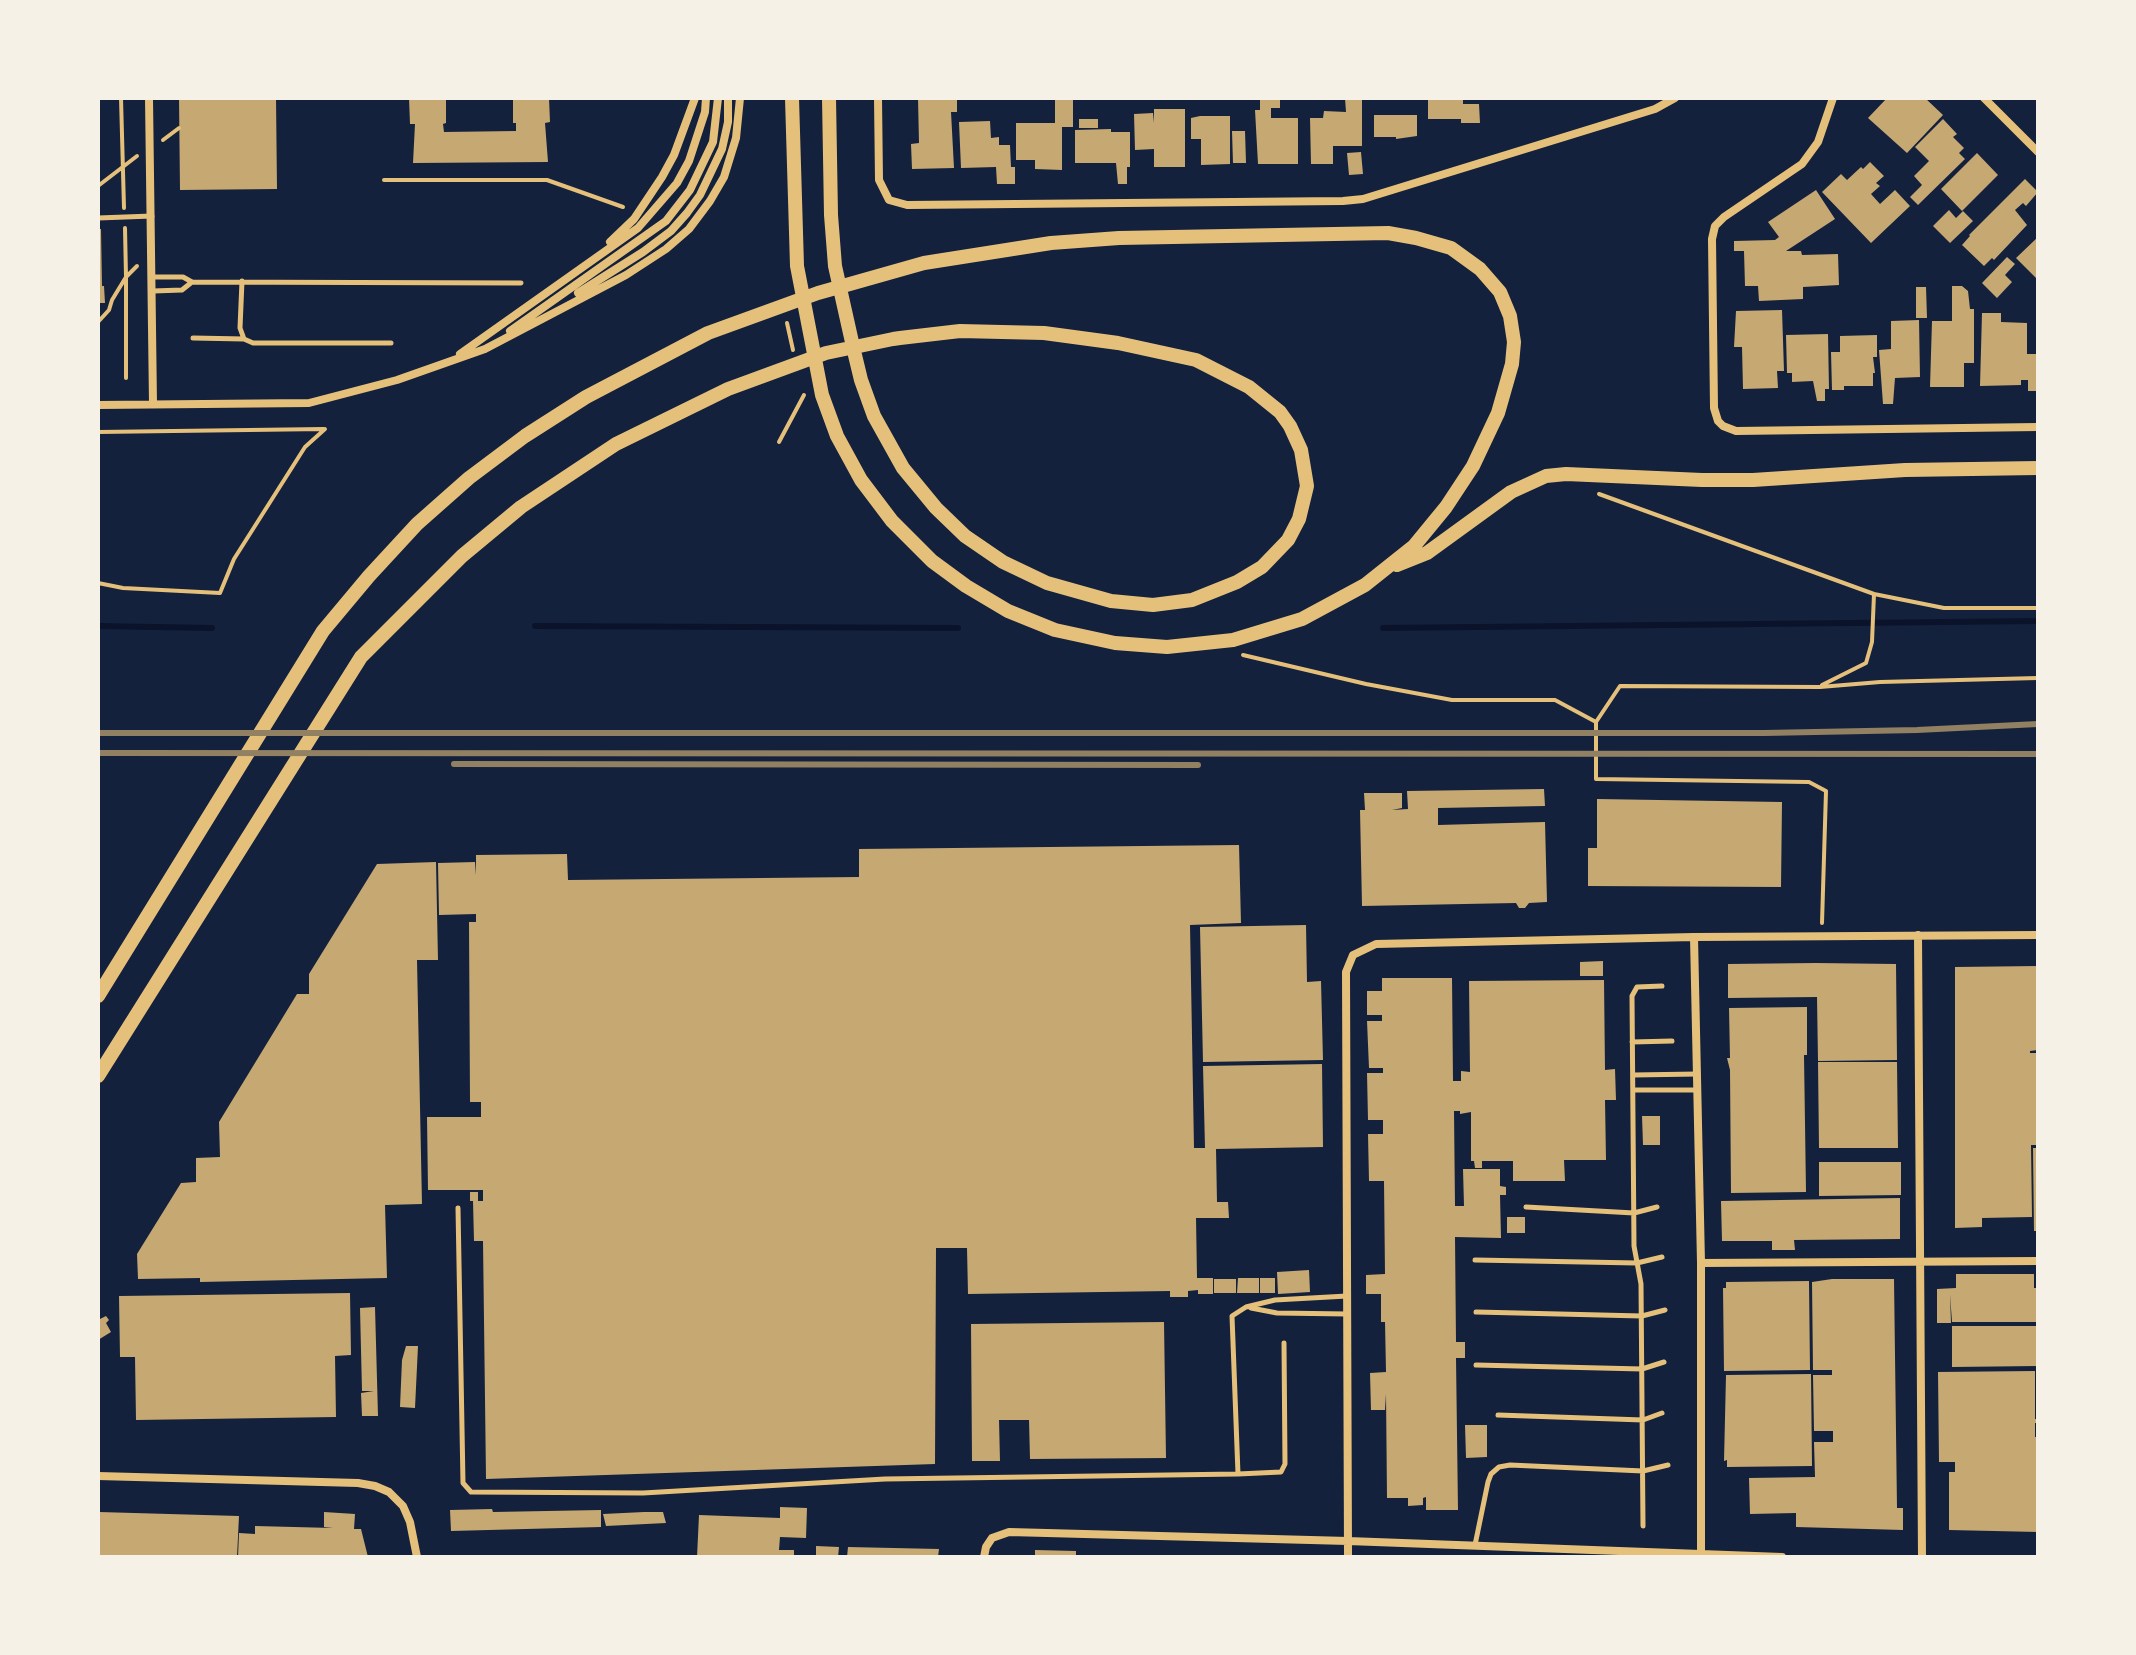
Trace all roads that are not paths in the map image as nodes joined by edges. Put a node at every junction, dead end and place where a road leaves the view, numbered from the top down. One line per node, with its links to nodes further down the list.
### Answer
1 (149, 98): 14 (street)
2 (695, 98): 16 (street)
3 (706, 98): 16 (street)
4 (718, 98): 25 (street)
5 (728, 98): 25 (street)
6 (740, 98): 25 (street)
7 (792, 98): 31 (main road)
8 (829, 98): 41 (main road)
9 (878, 98): 10 (street)
10 (1675, 98)
11 (1833, 98): 29 (street)
12 (1984, 98): 13 (street)
13 (2038, 152)
14 (152, 216): 15 (lane); 17 (street)
15 (98, 218)
16 (589, 262): 26 (street)
17 (153, 277): 19 (lane); 21 (street)
18 (242, 281): 19 (lane); 20 (lane); 23 (lane)
19 (192, 282): 21 (lane)
20 (521, 283)
21 (153, 291): 27 (street)
22 (193, 338): 23 (lane)
23 (244, 339): 24 (lane)
24 (391, 343)
25 (485, 349): 26 (street)
26 (456, 357): 27 (street)
27 (153, 404): 28 (street)
28 (98, 405)
29 (2038, 427)
30 (2038, 468): 31 (main road)
31 (1383, 570): 36 (main road)
32 (1918, 935): 33 (street); 34 (street); 53 (street)
33 (2038, 935)
34 (1694, 937): 39 (street); 54 (street)
35 (1662, 986): 38 (lane)
36 (98, 996)
37 (1672, 1041): 38 (lane)
38 (1632, 1042): 40 (lane)
39 (1698, 1074): 40 (lane); 43 (street)
40 (1633, 1075): 42 (lane)
41 (98, 1076)
42 (1633, 1090): 43 (lane); 47 (lane)
43 (1698, 1090): 52 (street)
44 (1526, 1207): 47 (lane)
45 (1657, 1207): 47 (lane)
46 (458, 1208): 69 (lane)
47 (1634, 1213): 51 (lane)
48 (1662, 1257): 51 (lane)
49 (1475, 1260): 51 (lane)
50 (2038, 1261): 53 (street)
51 (1637, 1263): 59 (lane)
52 (1701, 1263): 53 (street); 75 (street)
53 (1920, 1263): 80 (street)
54 (1347, 1296): 55 (lane); 58 (street)
55 (1246, 1307): 58 (lane); 69 (lane)
56 (1665, 1310): 59 (lane)
57 (1476, 1312): 59 (lane)
58 (1347, 1314): 72 (street)
59 (1642, 1316): 63 (lane)
60 (1284, 1343): 69 (lane)
61 (1664, 1362): 63 (lane)
62 (1476, 1365): 63 (lane)
63 (1642, 1369): 66 (lane)
64 (1662, 1413): 66 (lane)
65 (1498, 1415): 66 (lane)
66 (1643, 1420): 68 (lane)
67 (1668, 1465): 68 (lane)
68 (1643, 1471): 71 (lane); 73 (lane)
69 (1238, 1474)
70 (98, 1476): 76 (street)
71 (1643, 1526)
72 (1348, 1541): 73 (street); 77 (street); 78 (street)
73 (1475, 1545): 74 (street)
74 (1586, 1553): 75 (street)
75 (1701, 1553): 79 (street)
76 (417, 1557)
77 (984, 1557)
78 (1348, 1557)
79 (1782, 1557)
80 (1922, 1557)

